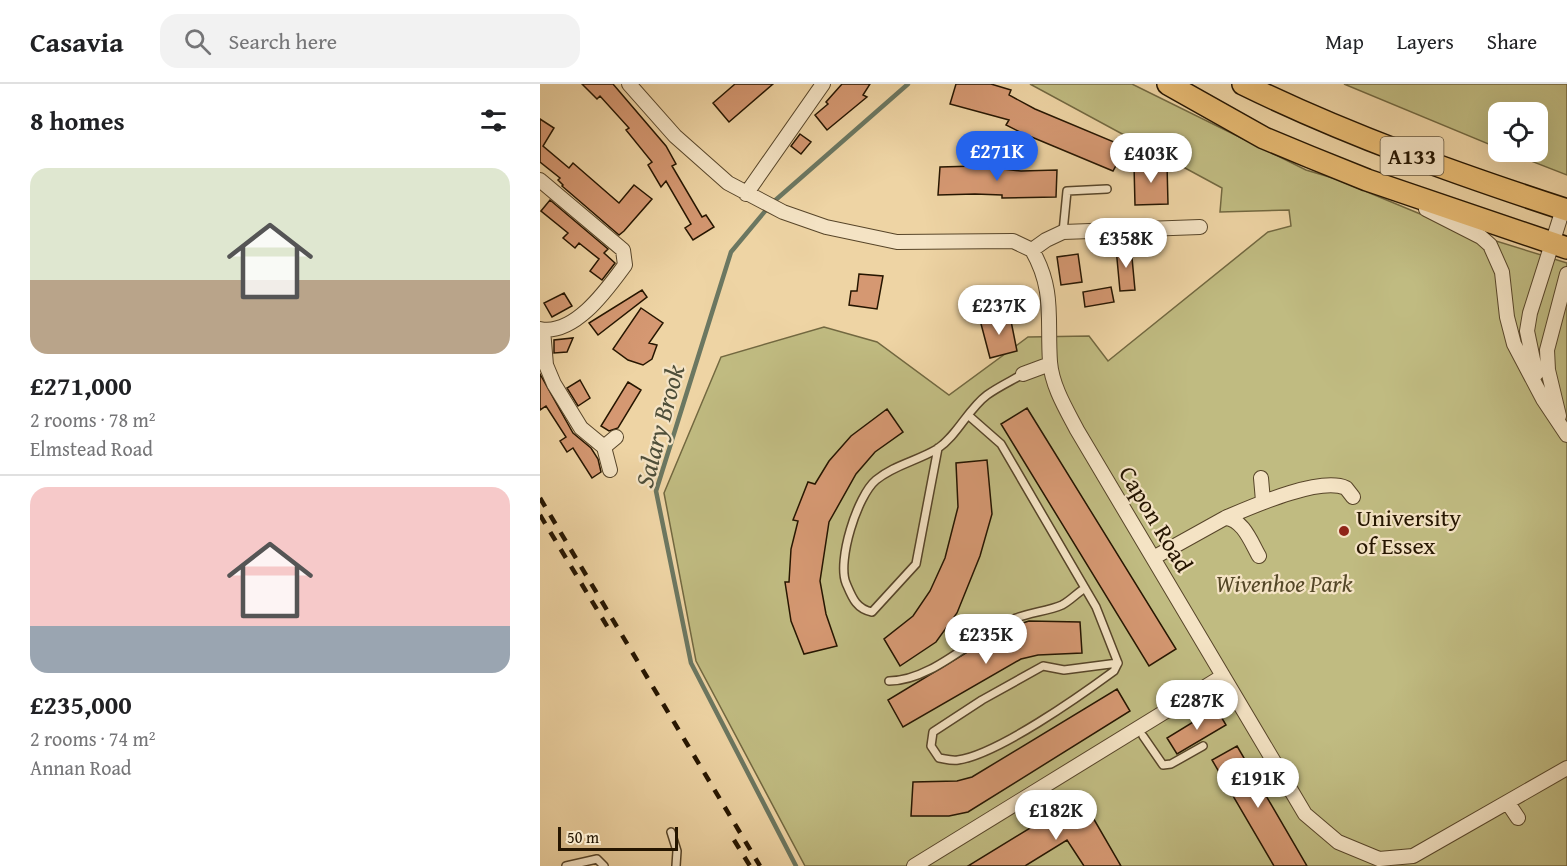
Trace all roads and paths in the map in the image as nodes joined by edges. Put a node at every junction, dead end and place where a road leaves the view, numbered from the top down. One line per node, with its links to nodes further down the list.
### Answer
1 (629, 84): 8 (street)
2 (823, 84): 8 (street)
3 (1168, 84): 6 (main road, A133)
4 (1243, 84): 9 (main road, A133)
5 (540, 180): 15 (street)
6 (1367, 180): 12 (main road, A133); 18 (street)
7 (1107, 189): 11 (lane)
8 (746, 194): 13 (street)
9 (1565, 209): 12 (street)
10 (1200, 227): 11 (street)
11 (1063, 232): 13 (street)
12 (1559, 245): 18 (street)
13 (1032, 250): 16 (street, Capon Road)
14 (1567, 274): 20 (street)
15 (542, 329): 22 (street)
16 (1050, 364): 17 (street); 30 (street, Capon Road)
17 (1023, 374): 19 (lane)
18 (1543, 399): 20 (street)
19 (968, 414): 23 (lane); 31 (lane)
20 (1564, 429)
21 (616, 437): 22 (street)
22 (604, 447): 24 (street)
23 (938, 448): 23 (lane)
24 (610, 470)
25 (1261, 478): 27 (street)
26 (1353, 498): 27 (street)
27 (1263, 501): 28 (street)
28 (1225, 518): 29 (street); 30 (street)
29 (1259, 556)
30 (1153, 558): 33 (street, Capon Road)
31 (1085, 588): 32 (lane); 34 (lane)
32 (1118, 663): 32 (lane)
33 (1223, 676): 38 (street, Capon Road); 44 (street)
34 (889, 681)
35 (1143, 736): 36 (lane)
36 (1203, 746)
37 (1567, 768): 38 (street, Capon Road)
38 (1508, 803): 39 (street)
39 (1518, 818)
40 (671, 832): 43 (lane)
41 (566, 866): 42 (lane)
42 (604, 866)
43 (676, 866)
44 (914, 866)

